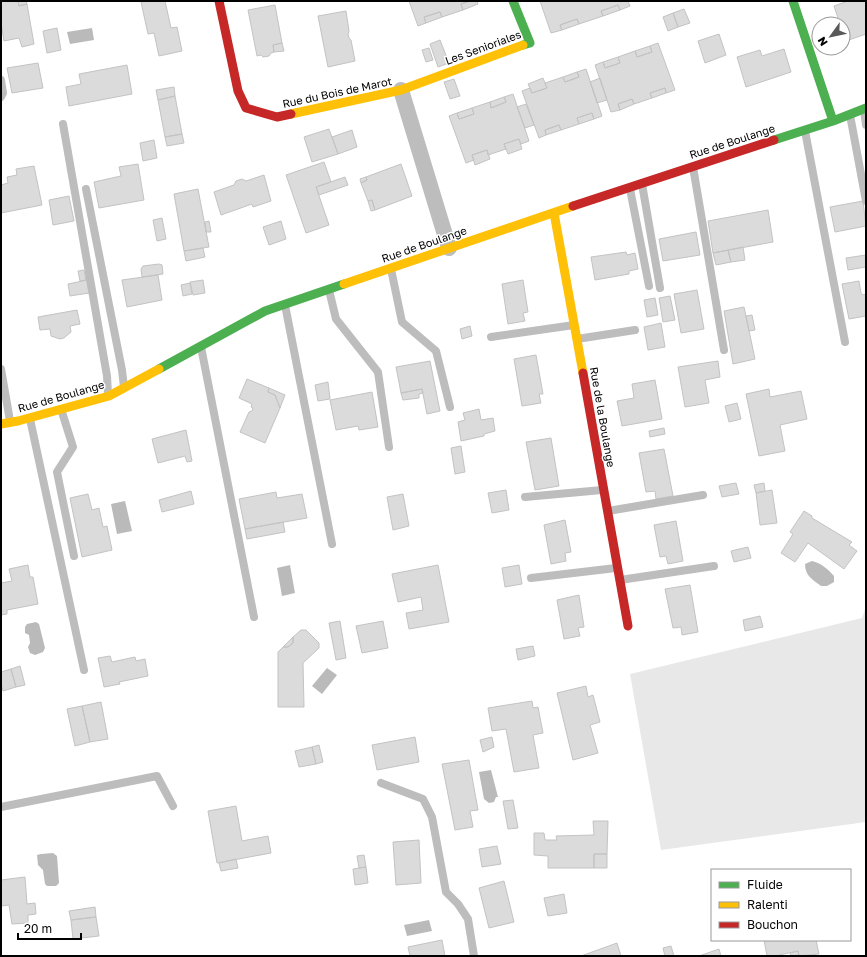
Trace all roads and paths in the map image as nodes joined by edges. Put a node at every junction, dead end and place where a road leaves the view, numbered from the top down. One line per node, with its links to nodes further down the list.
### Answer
1 (220, 1): 5 (street, Rue du Bois de Marot)
2 (513, 1): 5 (street, Les Senioriales)
3 (793, 1): 9 (street)
4 (1, 80): 6 (lane)
5 (401, 90): 19 (street)
6 (1, 97)
7 (865, 109): 8 (street, Rue de Boulange); 11 (lane)
8 (850, 115): 9 (street, Rue de Boulange); 17 (lane)
9 (833, 121): 12 (street, Rue de Boulange)
10 (63, 124): 35 (lane)
11 (866, 125)
12 (805, 130): 13 (street, Rue de Boulange); 29 (lane)
13 (693, 167): 14 (street, Rue de Boulange); 31 (lane)
14 (642, 184): 15 (street, Rue de Boulange); 22 (lane)
15 (630, 188): 18 (street, Rue de Boulange); 21 (lane)
16 (86, 189): 34 (lane)
17 (866, 201)
18 (554, 212): 19 (street, Rue de Boulange); 25 (street, Rue de la Boulange)
19 (449, 248): 20 (street, Rue de Boulange)
20 (390, 268): 23 (street, Rue de Boulange); 37 (lane)
21 (649, 286)
22 (660, 288)
23 (329, 289): 24 (street, Rue de Boulange); 42 (lane)
24 (285, 304): 30 (street, Rue de Boulange); 47 (lane)
25 (574, 325): 27 (lane); 28 (street, Rue de la Boulange)
26 (635, 330): 28 (lane)
27 (491, 337)
28 (576, 339): 43 (street, Rue de la Boulange)
29 (846, 342)
30 (201, 346): 34 (street, Rue de Boulange); 53 (lane)
31 (724, 350)
32 (1, 369): 36 (lane)
33 (1, 387): 36 (lane)
34 (124, 388): 35 (street, Rue de Boulange)
35 (108, 396): 38 (street, Rue de Boulange)
36 (7, 401): 40 (lane)
37 (450, 407)
38 (61, 409): 39 (street, Rue de Boulange); 48 (lane)
39 (30, 418): 40 (street, Rue de Boulange); 55 (lane)
40 (10, 422): 41 (street, Rue de Boulange)
41 (1, 424)
42 (389, 447)
43 (604, 490): 45 (lane); 46 (street, Rue de la Boulange)
44 (702, 495): 46 (lane)
45 (526, 497)
46 (607, 511): 50 (street, Rue de la Boulange)
47 (332, 544)
48 (74, 556)
49 (714, 566): 52 (lane)
50 (617, 568): 51 (lane); 52 (street, Rue de la Boulange)
51 (531, 578)
52 (620, 580): 54 (street, Rue de la Boulange)
53 (254, 617)
54 (628, 626)
55 (84, 670)
56 (381, 783): 59 (lane)
57 (173, 806): 58 (lane)
58 (1, 807)
59 (474, 956)

